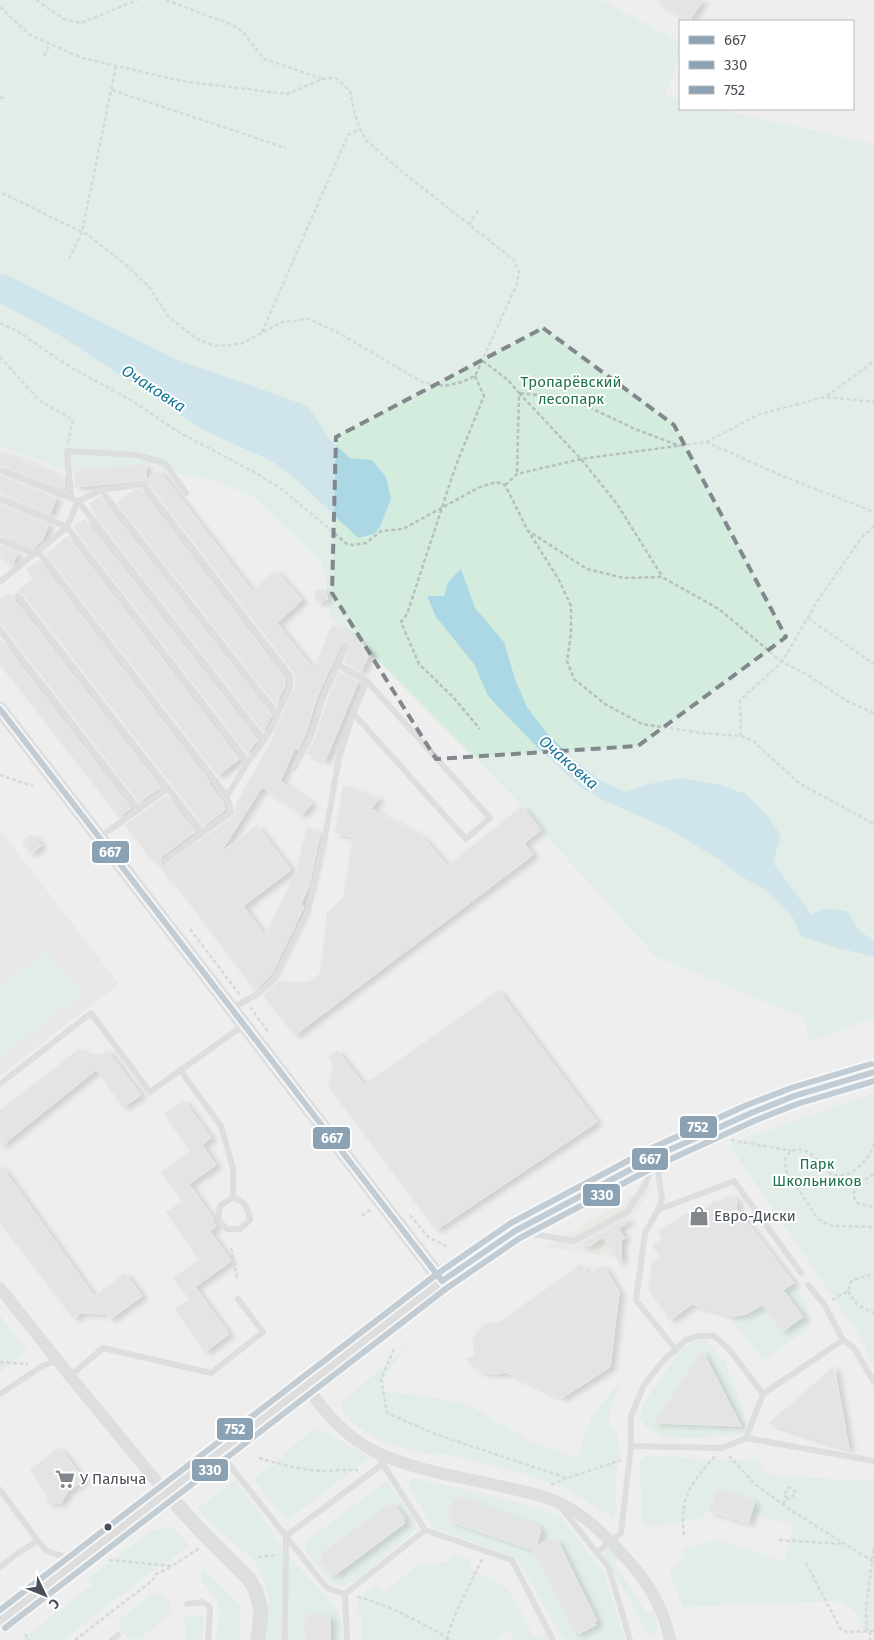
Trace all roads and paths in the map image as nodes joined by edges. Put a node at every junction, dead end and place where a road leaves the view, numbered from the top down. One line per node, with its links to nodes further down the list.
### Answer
1 (36, 0): 2 (path)
2 (137, 0)
3 (166, 0): 8 (path)
4 (0, 7): 5 (path)
5 (50, 44): 6 (path); 7 (path)
6 (44, 56)
7 (116, 66): 8 (path); 9 (path)
8 (323, 79): 12 (path)
9 (112, 90): 13 (path); 17 (path)
10 (6, 97): 11 (path)
11 (0, 98)
12 (360, 129): 16 (path); 20 (path)
13 (286, 148)
14 (0, 192): 17 (path)
15 (478, 211): 16 (path)
16 (469, 225): 23 (path)
17 (82, 232): 18 (path); 20 (path)
18 (69, 259)
19 (0, 323): 42 (path)
20 (262, 333): 26 (path)
21 (0, 357): 22 (path)
22 (4, 361): 25 (path); 32 (path)
23 (483, 361): 26 (path); 27 (path)
24 (874, 361): 28 (path)
25 (0, 364)
26 (475, 376): 42 (path)
27 (519, 393): 31 (path); 33 (path); 35 (path)
28 (825, 397): 29 (path); 30 (path)
29 (874, 402)
30 (706, 442): 31 (path); 43 (path)
31 (680, 446): 33 (path)
32 (67, 451): 38 (lane); 40 (lane)
33 (581, 459): 35 (path); 49 (path)
34 (0, 470): 40 (lane)
35 (517, 474): 36 (path)
36 (505, 485): 42 (path); 46 (path)
37 (101, 490): 41 (lane); 62 (lane); 62 (lane)
38 (186, 493)
39 (0, 499): 44 (lane)
40 (71, 499): 41 (lane)
41 (78, 501): 44 (lane); 65 (lane)
42 (442, 507): 63 (path)
43 (874, 512)
44 (67, 526): 48 (lane); 66 (lane)
45 (874, 526): 52 (path)
46 (527, 529): 49 (path); 64 (path)
47 (0, 540): 48 (lane)
48 (36, 552): 50 (lane); 71 (lane)
49 (662, 577): 55 (path)
50 (0, 582)
51 (18, 596): 70 (lane)
52 (808, 618): 55 (path); 56 (path)
53 (0, 630): 72 (lane)
54 (345, 646): 57 (lane)
55 (782, 662): 61 (path); 64 (path)
56 (874, 664)
57 (338, 665): 58 (lane); 67 (lane)
58 (367, 681): 60 (lane); 60 (lane)
59 (0, 709): 75 (street)
60 (353, 713): 77 (lane)
61 (874, 713)
62 (277, 714): 65 (lane)
63 (480, 729)
64 (740, 736): 73 (path)
65 (264, 740): 66 (lane)
66 (248, 762): 71 (lane)
67 (294, 768)
68 (0, 775): 69 (path)
69 (33, 786)
70 (168, 788): 72 (lane); 74 (lane)
71 (227, 796): 74 (lane)
72 (139, 810): 75 (lane)
73 (874, 824)
74 (202, 832): 76 (lane)
75 (99, 838): 77 (street)
76 (164, 861)
77 (231, 1008): 78 (street)
78 (244, 1025): 79 (lane); 96 (street)
79 (180, 1070): 81 (lane); 87 (lane)
80 (874, 1072): 85 (main road)
81 (0, 1084)
82 (731, 1140): 84 (path)
83 (874, 1143): 84 (path)
84 (790, 1151): 90 (path)
85 (656, 1156): 89 (lane); 91 (main road); 91 (lane)
86 (874, 1174): 88 (path)
87 (233, 1197): 87 (lane)
88 (874, 1207)
89 (658, 1210): 93 (lane); 105 (lane)
90 (874, 1227)
91 (515, 1231): 96 (main road)
92 (231, 1248): 95 (path)
93 (801, 1273)
94 (874, 1274): 99 (path)
95 (237, 1278)
96 (442, 1281): 111 (main road)
97 (808, 1286): 101 (lane)
98 (0, 1288): 106 (street)
99 (848, 1291): 101 (path); 102 (path)
100 (238, 1299): 109 (lane)
101 (824, 1304): 103 (lane)
102 (874, 1313)
103 (843, 1340): 110 (lane); 113 (lane)
104 (394, 1349): 125 (path)
105 (676, 1350): 113 (lane); 115 (lane)
106 (57, 1361): 108 (lane); 109 (street)
107 (0, 1362): 108 (path)
108 (44, 1365): 112 (lane)
109 (70, 1376): 127 (street)
110 (874, 1382)
111 (306, 1385): 117 (main road); 118 (street)
112 (0, 1394)
113 (763, 1394): 114 (lane)
114 (746, 1438): 116 (lane); 122 (lane)
115 (631, 1446): 116 (lane); 120 (lane)
116 (722, 1448): 131 (path); 133 (path)
117 (219, 1452): 127 (main road); 134 (lane)
118 (374, 1452): 123 (lane); 128 (street)
119 (874, 1454): 122 (lane)
120 (630, 1457): 125 (path); 137 (lane)
121 (259, 1458): 124 (path)
122 (874, 1461)
123 (384, 1463): 124 (lane); 132 (lane)
124 (373, 1471): 134 (lane)
125 (567, 1478): 128 (path)
126 (0, 1490): 136 (lane)
127 (166, 1493): 146 (main road); 161 (street)
128 (534, 1493): 130 (street)
129 (787, 1498): 129 (path); 131 (path)
130 (556, 1501): 137 (street); 142 (lane)
131 (783, 1504): 138 (path)
132 (425, 1530): 141 (lane); 151 (lane)
133 (684, 1535)
134 (286, 1536): 143 (lane); 151 (lane)
135 (779, 1540): 138 (path)
136 (38, 1541): 146 (lane); 149 (lane)
137 (611, 1541): 142 (lane); 167 (street)
138 (845, 1544): 147 (path)
139 (874, 1546): 147 (path)
140 (198, 1549): 150 (path)
141 (486, 1550): 157 (path); 165 (lane)
142 (596, 1553): 166 (lane)
143 (287, 1554): 144 (path); 162 (lane)
144 (258, 1557)
145 (109, 1560): 150 (path)
146 (78, 1561): 153 (main road)
147 (873, 1562): 154 (path)
148 (806, 1563): 154 (path)
149 (0, 1566)
150 (172, 1566): 159 (path)
151 (345, 1594): 157 (path); 163 (lane)
152 (187, 1604): 160 (lane)
153 (0, 1621)
154 (868, 1631): 155 (path); 168 (path)
155 (874, 1631)
156 (25, 1634): 158 (path)
157 (447, 1639): 164 (path)
158 (29, 1640)
159 (75, 1640)
160 (208, 1640)
161 (258, 1640)
162 (285, 1640)
163 (347, 1640)
164 (452, 1640)
165 (553, 1640)
166 (630, 1640)
167 (670, 1640)
168 (870, 1640)

